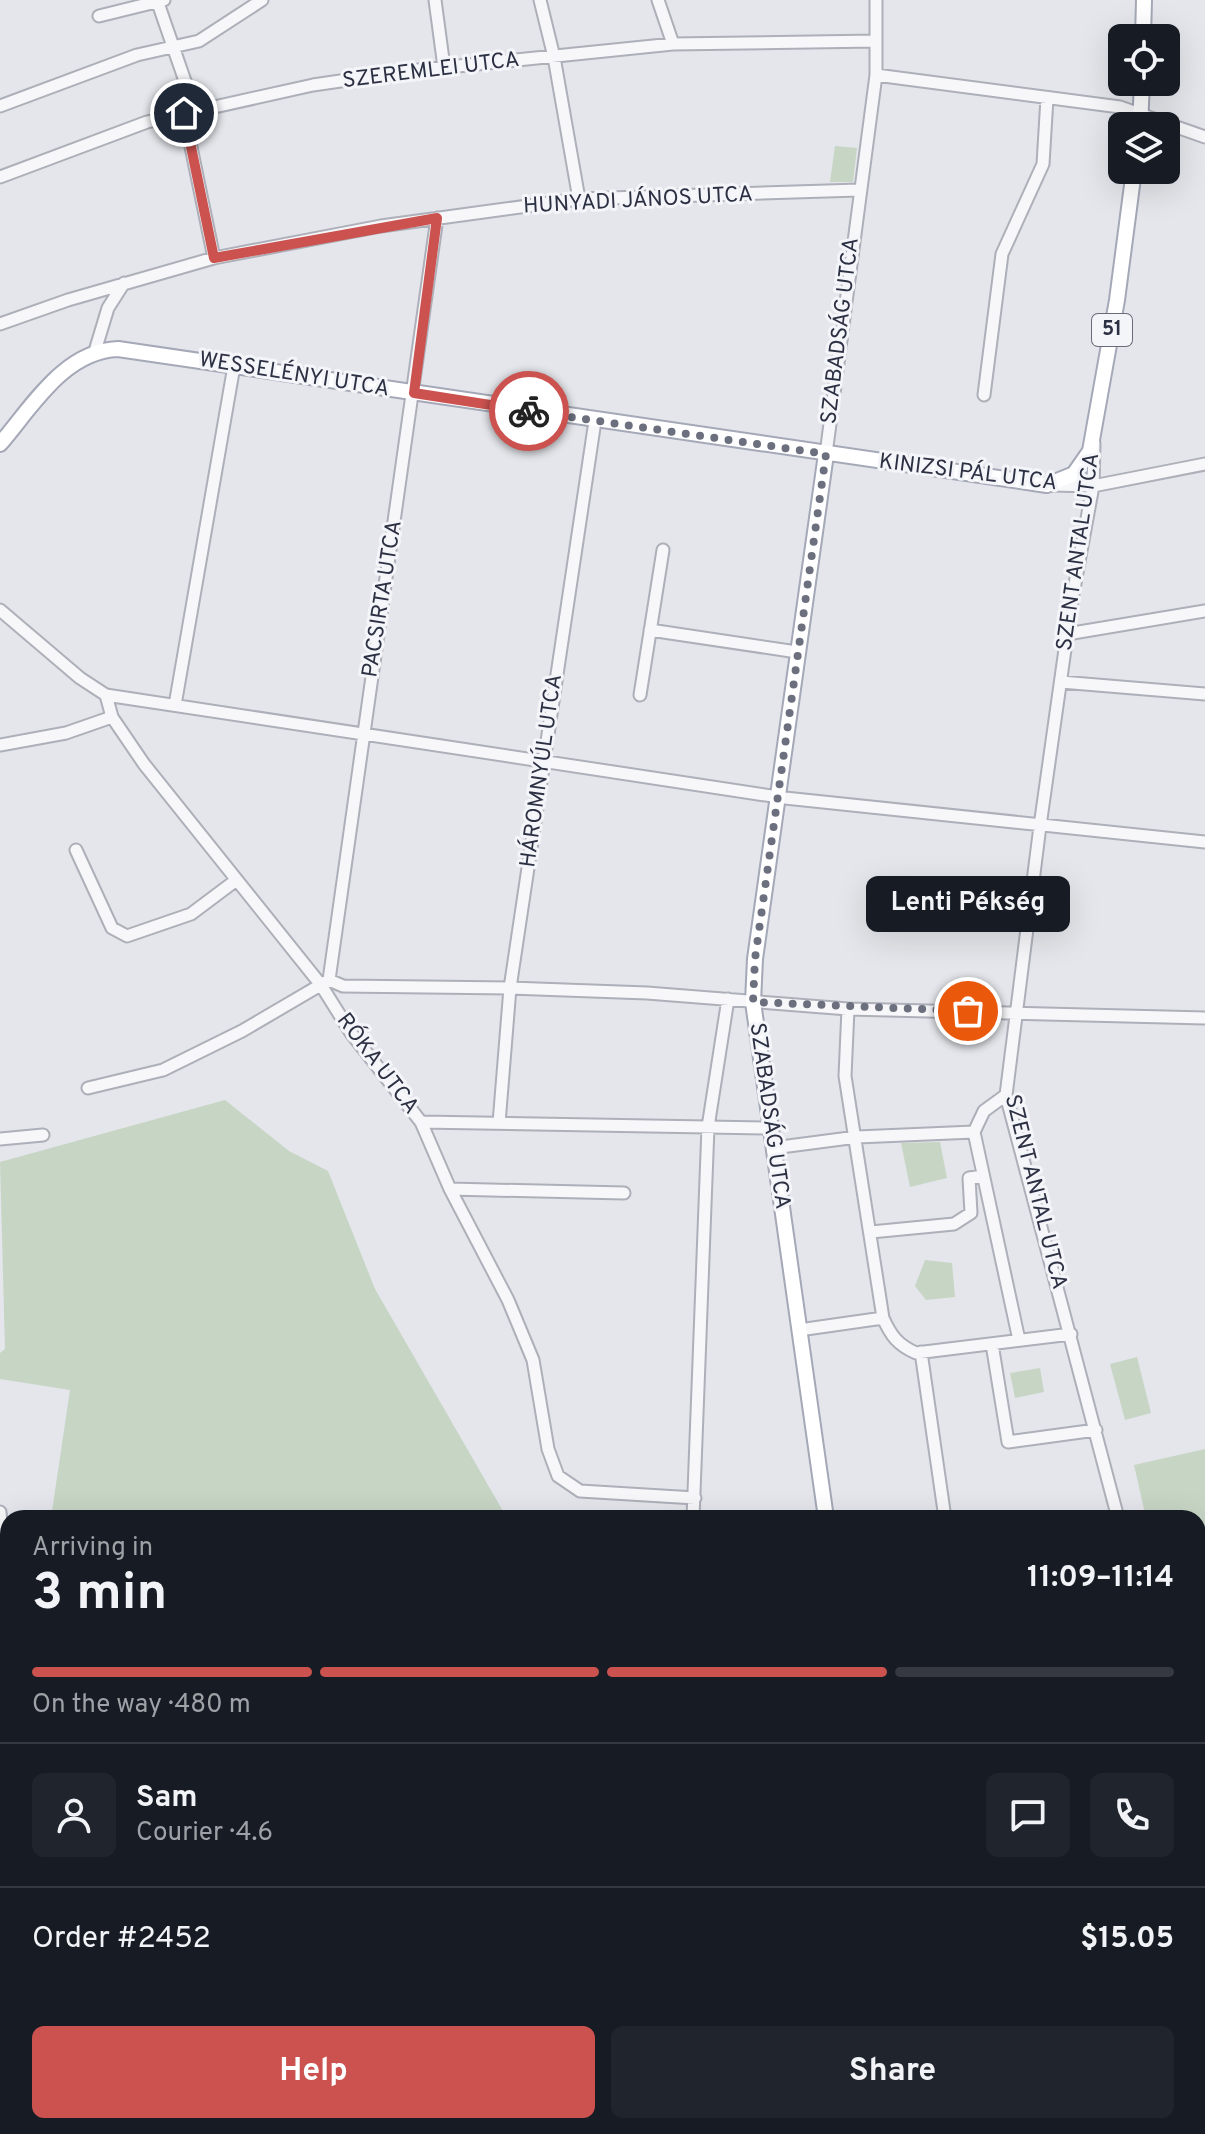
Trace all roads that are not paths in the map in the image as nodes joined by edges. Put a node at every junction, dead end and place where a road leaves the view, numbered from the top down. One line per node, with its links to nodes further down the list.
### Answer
1 (262, 0): 12 (street)
2 (435, 0): 14 (street)
3 (540, 0): 13 (street)
4 (658, 0): 11 (street)
5 (876, 0): 10 (street, SZABADSÁG UTCA)
6 (1144, 0): 9 (main road)
7 (161, 2): 8 (street); 12 (street)
8 (99, 16)
9 (1143, 24)
10 (876, 41): 11 (street, SZEREMLEI UTCA); 15 (street, SZABADSÁG UTCA)
11 (673, 44): 13 (street, SZEREMLEI UTCA)
12 (173, 49): 17 (street); 18 (street)
13 (554, 57): 14 (street, SZEREMLEI UTCA); 25 (street)
14 (444, 67): 18 (street, SZEREMLEI UTCA)
15 (876, 75): 16 (street); 24 (street, SZABADSÁG UTCA)
16 (1047, 98): 19 (street); 33 (street)
17 (0, 106)
18 (190, 111): 22 (street, SZEREMLEI UTCA); 27 (street)
19 (1129, 112)
20 (1180, 130): 21 (street)
21 (1205, 137)
22 (0, 177)
23 (1132, 184): 35 (main road, SZENT ANTAL UTCA / 51)
24 (859, 190): 25 (street, HUNYADI JÁNOS UTCA); 37 (street, SZABADSÁG UTCA)
25 (579, 199): 26 (street, HUNYADI JÁNOS UTCA)
26 (437, 218): 27 (street, HUNYADI JÁNOS UTCA); 32 (street, PACSIRTA UTCA)
27 (214, 258): 28 (street, HUNYADI JÁNOS UTCA)
28 (124, 283): 29 (street, HUNYADI JÁNOS UTCA); 30 (street)
29 (0, 324)
30 (95, 351): 31 (main road, WESSELÉNYI UTCA); 36 (main road)
31 (234, 366): 32 (main road, WESSELÉNYI UTCA); 51 (street)
32 (414, 393): 34 (main road, WESSELÉNYI UTCA); 53 (street, PACSIRTA UTCA)
33 (984, 395)
34 (595, 421): 37 (main road, WESSELÉNYI UTCA); 55 (street, HÁROMNYÚL UTCA)
35 (1095, 432): 39 (main road, SZENT ANTAL UTCA / 51); 40 (street, SZENT ANTAL UTCA)
36 (0, 444)
37 (826, 454): 39 (main road, KINIZSI PÁL UTCA); 46 (main road, SZABADSÁG UTCA)
38 (1205, 464): 40 (street, KINIZSI PÁL UTCA)
39 (1047, 485): 40 (street, KINIZSI PÁL UTCA)
40 (1093, 486): 45 (street, SZENT ANTAL UTCA)
41 (663, 550): 44 (street)
42 (0, 610): 49 (street)
43 (1205, 611): 45 (street)
44 (650, 630): 46 (street); 50 (street)
45 (1067, 634): 47 (street, SZENT ANTAL UTCA)
46 (797, 652): 56 (main road, SZABADSÁG UTCA)
47 (1061, 682): 48 (street); 57 (street, SZENT ANTAL UTCA)
48 (1205, 694)
49 (106, 695): 51 (street); 52 (street, RÓKA UTCA)
50 (640, 695)
51 (175, 705): 53 (street)
52 (112, 717): 54 (street); 60 (street, RÓKA UTCA)
53 (363, 732): 55 (street); 61 (street, PACSIRTA UTCA)
54 (0, 745)
55 (543, 760): 56 (street); 62 (street, HÁROMNYÚL UTCA)
56 (778, 795): 57 (street); 64 (main road, SZABADSÁG UTCA)
57 (1040, 826): 58 (street); 66 (street, SZENT ANTAL UTCA)
58 (1205, 842)
59 (76, 850): 60 (street)
60 (235, 881): 61 (street, RÓKA UTCA)
61 (325, 983): 62 (street); 68 (street); 70 (street, RÓKA UTCA)
62 (510, 988): 63 (street); 71 (street, HÁROMNYÚL UTCA)
63 (728, 999): 64 (street); 72 (street)
64 (753, 1002): 65 (street); 73 (main road, SZABADSÁG UTCA)
65 (848, 1009): 66 (street); 76 (street)
66 (1017, 1013): 67 (street); 69 (street, SZENT ANTAL UTCA)
67 (1205, 1018)
68 (88, 1088)
69 (1006, 1095): 74 (street); 85 (street, SZENT ANTAL UTCA)
70 (421, 1122): 71 (street); 80 (street, RÓKA UTCA)
71 (499, 1123): 72 (street)
72 (708, 1127): 73 (street); 90 (street)
73 (770, 1128): 78 (main road, SZABADSÁG UTCA)
74 (974, 1132): 76 (street); 79 (street)
75 (43, 1135): 77 (street)
76 (857, 1137): 78 (street); 82 (street)
77 (0, 1139)
78 (773, 1148): 84 (main road, SZABADSÁG UTCA)
79 (983, 1176): 82 (street); 86 (street)
80 (450, 1189): 81 (street); 90 (street, RÓKA UTCA)
81 (624, 1193)
82 (871, 1232): 83 (street)
83 (883, 1318): 84 (street); 88 (street)
84 (799, 1330): 92 (main road, SZABADSÁG UTCA)
85 (1071, 1334): 86 (street); 89 (street, SZENT ANTAL UTCA)
86 (1019, 1340): 87 (street)
87 (992, 1344): 88 (street); 89 (street)
88 (921, 1352): 93 (street)
89 (1096, 1430): 94 (street, SZENT ANTAL UTCA)
90 (695, 1498): 91 (street)
91 (694, 1510)
92 (825, 1510)
93 (944, 1510)
94 (1116, 1510)

